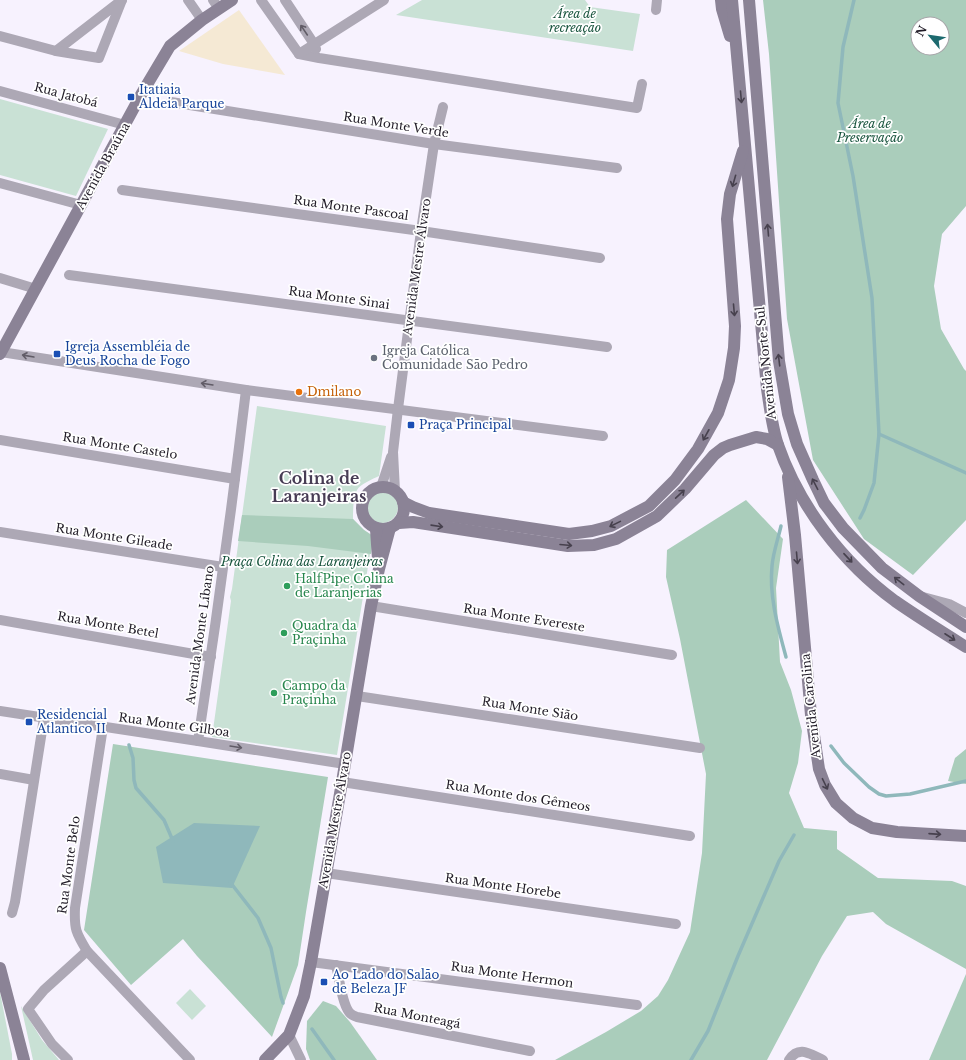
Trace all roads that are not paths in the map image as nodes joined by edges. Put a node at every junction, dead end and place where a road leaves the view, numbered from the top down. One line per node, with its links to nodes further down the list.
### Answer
1 (122, 0): 14 (street); 14 (street)
2 (188, 0): 11 (street)
3 (232, 0): 10 (street, Avenida Braúna)
4 (261, 0): 15 (street)
5 (285, 0): 13 (street, one-way to 5)
6 (384, 0): 13 (street)
7 (721, 0): 17 (street)
8 (732, 0): 17 (street, Avenida Norte-Sul)
9 (749, 1): 53 (street, Avenida Norte-Sul, one-way to 9)
10 (216, 4): 11 (street, Avenida Braúna)
11 (202, 20): 22 (street, Avenida Braúna)
12 (0, 36): 14 (street)
13 (314, 44): 15 (street); 16 (street)
14 (56, 51)
15 (299, 54): 16 (street)
16 (319, 58): 18 (street)
17 (737, 58): 24 (street, Avenida Norte-Sul, one-way to 24)
18 (642, 84)
19 (0, 91): 22 (street, Rua Jatobá)
20 (171, 102): 23 (street, Rua Monte Verde)
21 (443, 107): 23 (street, Avenida Mestre Álvaro)
22 (125, 125): 28 (street, Avenida Braúna)
23 (434, 144): 25 (street, Rua Monte Verde); 29 (street, Avenida Mestre Álvaro)
24 (745, 144): 41 (street, Avenida Norte-Sul); 47 (street, one-way to 47)
25 (618, 168)
26 (0, 183): 28 (street)
27 (122, 190): 29 (street, Rua Monte Pascoal)
28 (81, 205): 33 (street, Avenida Braúna)
29 (421, 231): 30 (street, Rua Monte Pascoal); 34 (street, Avenida Mestre Álvaro)
30 (600, 258)
31 (69, 274): 34 (street, Rua Monte Sinai)
32 (0, 278): 33 (street)
33 (36, 289): 36 (street, Avenida Braúna)
34 (410, 320): 35 (street, Rua Monte Sinai); 38 (street, Avenida Mestre Álvaro)
35 (606, 347)
36 (1, 353): 37 (street, one-way to 36)
37 (246, 390): 38 (street); 44 (street, Avenida Monte Líbano)
38 (398, 409): 39 (street); 42 (street, Avenida Mestre Álvaro)
39 (603, 436)
40 (0, 440): 44 (street, Rua Monte Castelo)
41 (778, 445): 43 (street, Avenida Norte-Sul); 48 (street, one-way to 41)
42 (393, 452): 45 (street, Avenida Mestre Álvaro); 46 (street, Avenida Mestre Álvaro)
43 (787, 467): 58 (street, Avenida Norte-Sul, one-way to 58); 72 (street, Avenida Carolina, one-way to 72)
44 (235, 479): 51 (street, Avenida Monte Líbano)
45 (381, 487): 46 (street); 49 (street)
46 (395, 491): 47 (street)
47 (403, 502): 48 (street)
48 (395, 526): 49 (street); 52 (street, Avenida Mestre Álvaro)
49 (376, 528): 52 (street, Avenida Mestre Álvaro)
50 (0, 532): 51 (street, Rua Monte Gileade)
51 (223, 567): 60 (street, Avenida Monte Líbano)
52 (379, 569): 54 (street, Avenida Mestre Álvaro)
53 (919, 596): 55 (street); 57 (street, Avenida Norte-Sul)
54 (371, 606): 59 (street, Rua Monte Evereste); 61 (street, Avenida Mestre Álvaro)
55 (966, 613)
56 (0, 620): 60 (street, Rua Monte Betel)
57 (966, 628)
58 (966, 647)
59 (672, 655)
60 (211, 657): 65 (street, Avenida Monte Líbano)
61 (357, 696): 66 (street, Rua Monte Sião); 67 (street, Avenida Mestre Álvaro)
62 (0, 711): 63 (street, Rua Monte Gilboa)
63 (44, 718): 64 (street, Rua Monte Gilboa); 69 (street)
64 (103, 727): 65 (street, Rua Monte Gilboa); 76 (street, Rua Monte Belo)
65 (198, 741): 67 (street, Rua Monte Gilboa, one-way to 67)
66 (700, 748)
67 (345, 764): 70 (street, Avenida Mestre Álvaro)
68 (0, 774): 69 (street)
69 (34, 780): 74 (street)
70 (342, 782): 71 (street, Rua Monte dos Gêmeos); 73 (street, Avenida Mestre Álvaro)
71 (690, 836)
72 (966, 836)
73 (326, 873): 75 (street, Rua Monte Horebe); 77 (street, Avenida Mestre Álvaro)
74 (12, 913)
75 (676, 924)
76 (87, 951): 85 (street); 86 (street, Rua Monte Belo)
77 (311, 962): 78 (street, Rua Monte Hermon); 81 (street, Avenida Mestre Álvaro)
78 (336, 965): 80 (street, Rua Monte Hermon); 82 (street, Rua Monteagá)
79 (0, 968): 83 (street)
80 (637, 1005)
81 (289, 1035): 87 (street, Avenida Mestre Álvaro); 88 (street)
82 (530, 1051)
83 (23, 1058)
84 (789, 1059): 89 (street)
85 (68, 1060)
86 (190, 1060)
87 (265, 1060)
88 (301, 1060)
89 (823, 1060)

